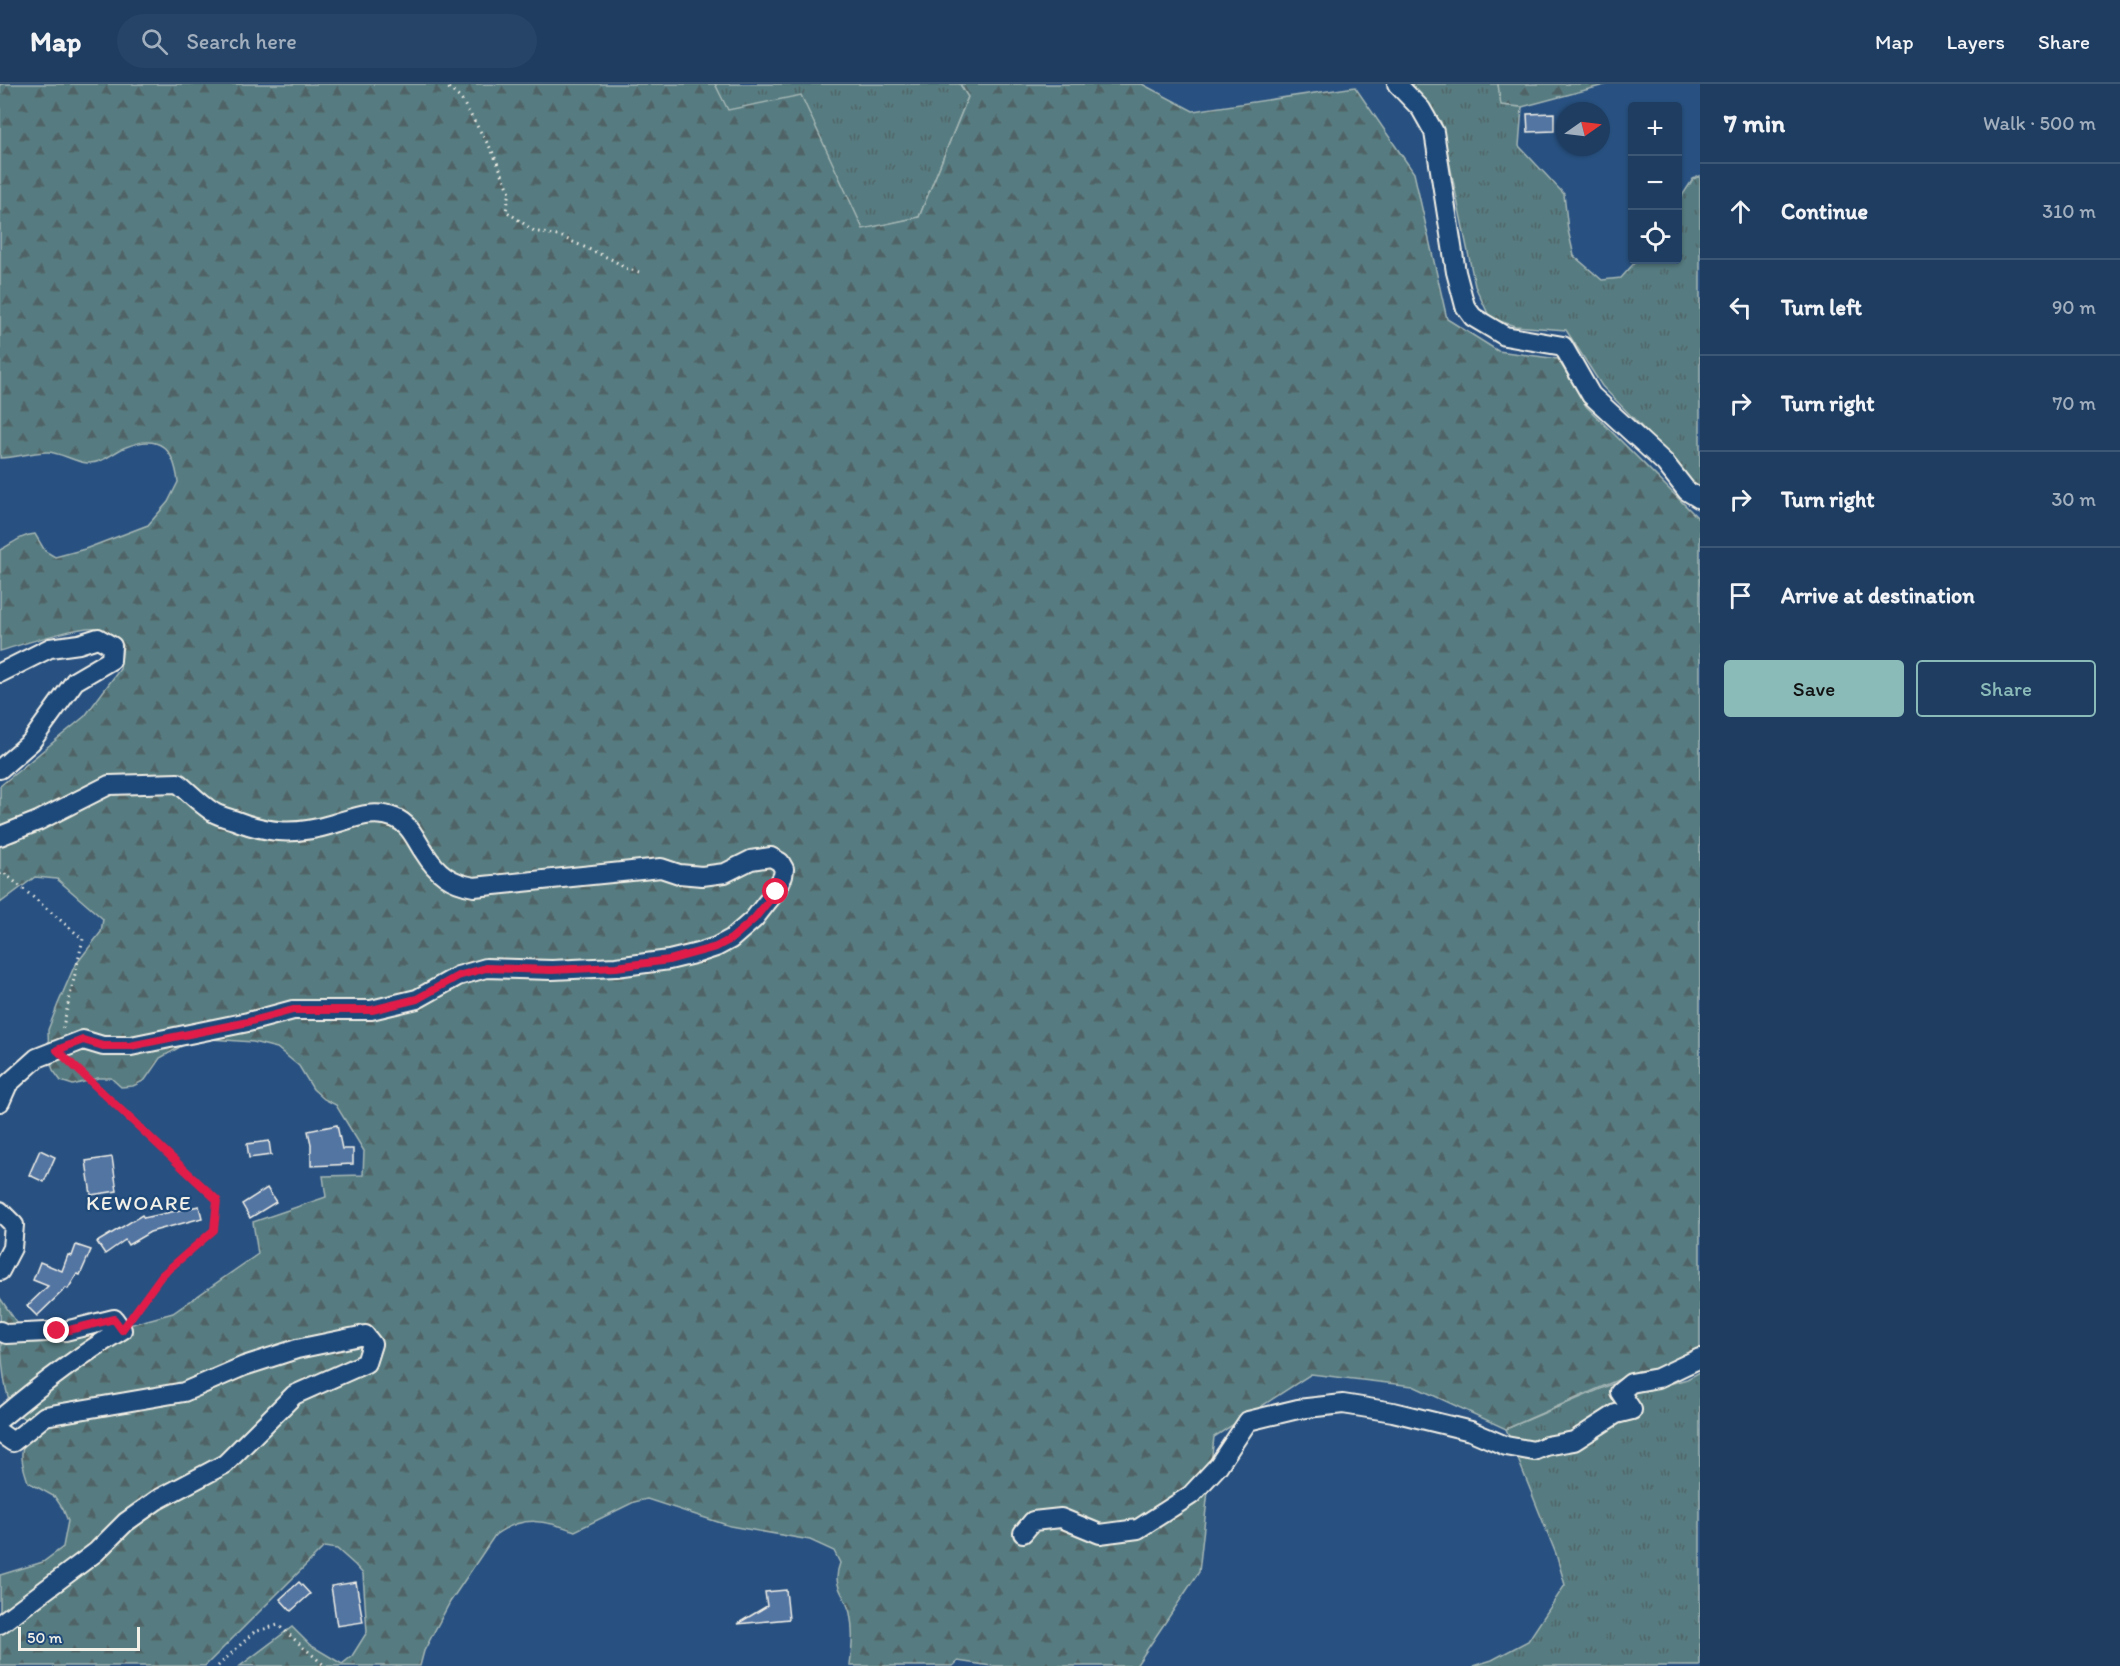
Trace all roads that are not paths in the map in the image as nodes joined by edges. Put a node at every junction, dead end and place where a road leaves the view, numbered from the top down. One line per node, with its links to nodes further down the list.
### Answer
1 (1397, 84): 2 (street)
2 (1700, 499)
3 (0, 673): 4 (street)
4 (0, 769)
5 (0, 836): 6 (street)
6 (0, 1102)
7 (0, 1211): 8 (street)
8 (0, 1271)
9 (0, 1331): 11 (street)
10 (1700, 1358): 13 (street)
11 (0, 1419)
12 (0, 1433): 14 (street)
13 (1023, 1533)
14 (0, 1624)

